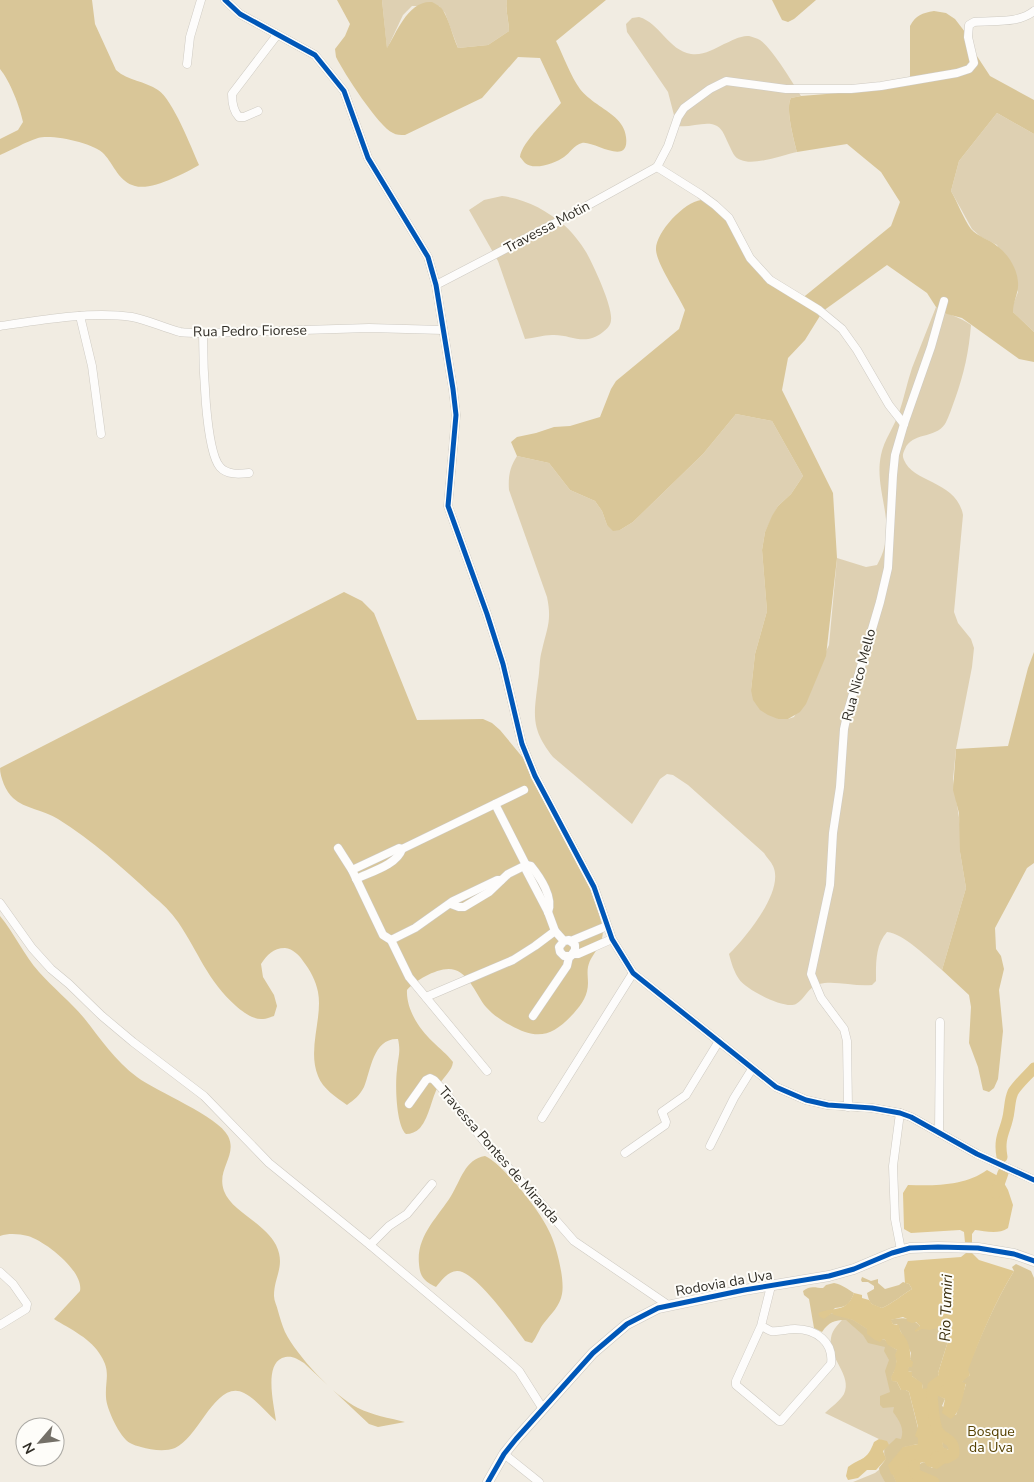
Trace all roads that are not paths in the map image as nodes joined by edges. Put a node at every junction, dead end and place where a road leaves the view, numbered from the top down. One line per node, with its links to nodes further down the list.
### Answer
1 (201, 0): 5 (street)
2 (226, 0): 4 (street)
3 (1034, 11): 7 (street)
4 (277, 35): 6 (street); 8 (street)
5 (187, 64)
6 (258, 110)
7 (657, 167): 8 (street, Travessa Motin); 14 (street)
8 (436, 284): 12 (street)
9 (944, 301): 14 (street, Rua Nico Mello)
10 (80, 316): 11 (street, Rua Pedro Fiorese); 13 (street, Rua Pedro Fiorese); 15 (street)
11 (0, 326)
12 (443, 330): 13 (street, Rua Pedro Fiorese); 25 (street)
13 (203, 333): 16 (street)
14 (904, 424): 41 (street, Rua Nico Mello)
15 (101, 434)
16 (249, 473)
17 (524, 790): 18 (street)
18 (495, 804): 20 (street); 21 (street)
19 (338, 848): 22 (street)
20 (402, 849): 22 (street); 23 (street)
21 (526, 865): 26 (street); 29 (street)
22 (352, 870): 23 (street)
23 (356, 879): 29 (street)
24 (0, 903): 49 (street)
25 (608, 926): 27 (street); 28 (street)
26 (555, 931): 30 (street); 34 (street)
27 (591, 933): 30 (street); 31 (street)
28 (612, 939): 31 (street); 33 (street)
29 (391, 940): 34 (street)
30 (567, 941): 32 (street); 32 (street)
31 (598, 945): 32 (street)
32 (571, 955): 35 (street)
33 (633, 972): 37 (street); 43 (street)
34 (426, 997): 39 (street)
35 (533, 1016)
36 (940, 1022): 44 (street)
37 (719, 1041): 38 (street); 46 (street)
38 (752, 1068): 41 (street); 45 (street)
39 (487, 1071)
40 (409, 1104): 54 (street, Travessa Pontes de Miranda)
41 (848, 1107): 42 (street)
42 (900, 1113): 44 (street); 50 (street)
43 (542, 1118)
44 (939, 1133): 47 (street)
45 (710, 1146)
46 (625, 1153)
47 (1034, 1180)
48 (432, 1184): 49 (street)
49 (370, 1244): 57 (street)
50 (901, 1250): 51 (street, Rodovia da Uva); 53 (street, Rodovia da Uva)
51 (1034, 1261)
52 (0, 1272): 55 (street)
53 (771, 1286): 54 (street, Rodovia da Uva); 56 (street)
54 (668, 1305): 57 (street, Rodovia da Uva)
55 (0, 1325)
56 (761, 1326): 56 (street)
57 (543, 1409): 58 (street, Rodovia da Uva)
58 (504, 1454): 59 (street, Rodovia da Uva); 60 (street)
59 (488, 1482)
60 (539, 1482)

